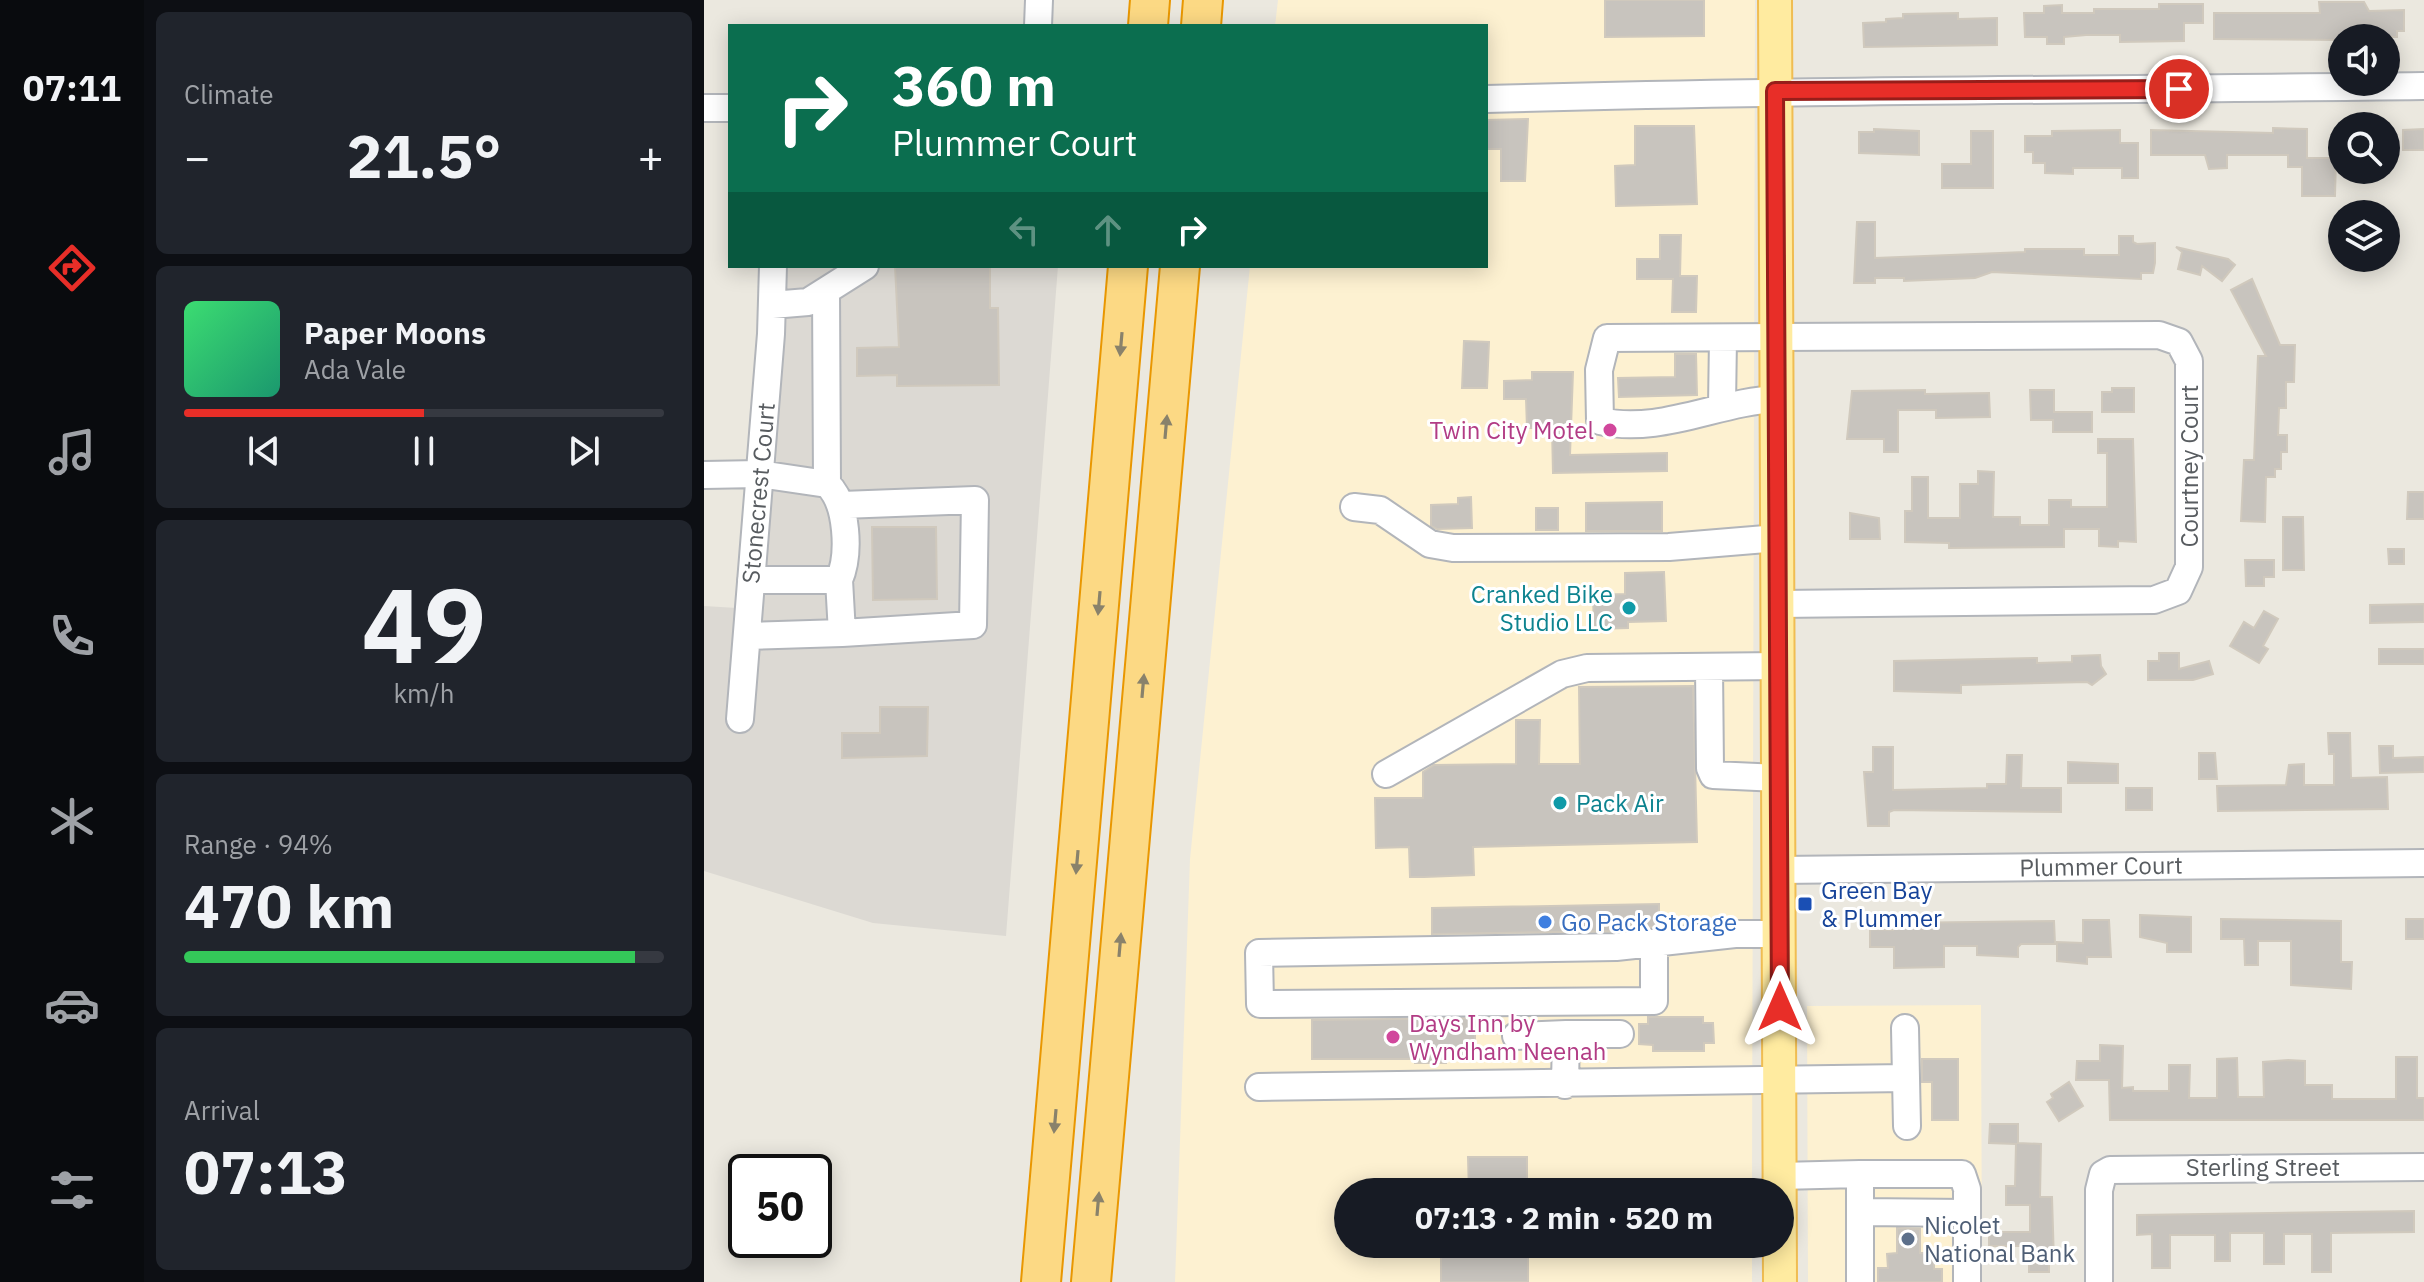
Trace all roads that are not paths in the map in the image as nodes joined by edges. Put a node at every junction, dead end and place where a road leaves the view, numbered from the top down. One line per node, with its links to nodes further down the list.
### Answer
1 (1039, 0): 5 (street)
2 (1150, 0): 6 (highway)
3 (1203, 0): 7 (highway)
4 (1775, 0): 9 (main road)
5 (1038, 24)
6 (1148, 24)
7 (1201, 24)
8 (2424, 86): 9 (street)
9 (1775, 91): 10 (street); 20 (main road)
10 (1488, 99)
11 (704, 108): 12 (street)
12 (728, 108)
13 (773, 268): 18 (street, Stonecrest Court)
14 (862, 268): 17 (street)
15 (1128, 268): 56 (highway, one-way to 56)
16 (1180, 268): 57 (highway, one-way to 16)
17 (826, 291): 18 (street); 25 (street)
18 (772, 305): 23 (street, Stonecrest Court)
19 (1723, 338): 20 (street); 22 (street); 22 (street)
20 (1777, 338): 21 (main road); 30 (street, Courtney Court)
21 (1778, 399): 22 (street); 27 (main road)
22 (1722, 406)
23 (759, 474): 24 (street); 25 (street); 28 (street, Stonecrest Court)
24 (704, 475)
25 (834, 495): 29 (street); 31 (street)
26 (1354, 507): 27 (street)
27 (1778, 538): 30 (main road)
28 (751, 580): 29 (street); 32 (street, Stonecrest Court)
29 (839, 580): 31 (street)
30 (1777, 604): 33 (main road)
31 (842, 633): 32 (street)
32 (747, 636): 35 (street, Stonecrest Court)
33 (1779, 666): 34 (street); 37 (main road)
34 (1709, 667): 36 (street); 37 (street)
35 (740, 719)
36 (1386, 774)
37 (1779, 778): 39 (main road)
38 (2424, 863): 39 (street, Plummer Court)
39 (1779, 870): 40 (main road)
40 (1780, 934): 41 (street); 47 (main road)
41 (1654, 946): 41 (street)
42 (1905, 1028): 46 (street)
43 (1566, 1034): 44 (street); 45 (street); 48 (street)
44 (1620, 1034)
45 (1516, 1036)
46 (1906, 1078): 47 (street); 50 (street)
47 (1780, 1081): 48 (street); 53 (main road)
48 (1565, 1085): 49 (street)
49 (1259, 1087)
50 (1907, 1126)
51 (2424, 1167): 61 (street, Sterling Street)
52 (1860, 1174): 53 (street); 54 (street); 55 (street)
53 (1780, 1176): 58 (main road)
54 (1860, 1212): 55 (street); 59 (street)
55 (1967, 1213): 60 (street)
56 (1041, 1282)
57 (1091, 1282)
58 (1780, 1282)
59 (1860, 1282)
60 (1967, 1282)
61 (2099, 1282)

